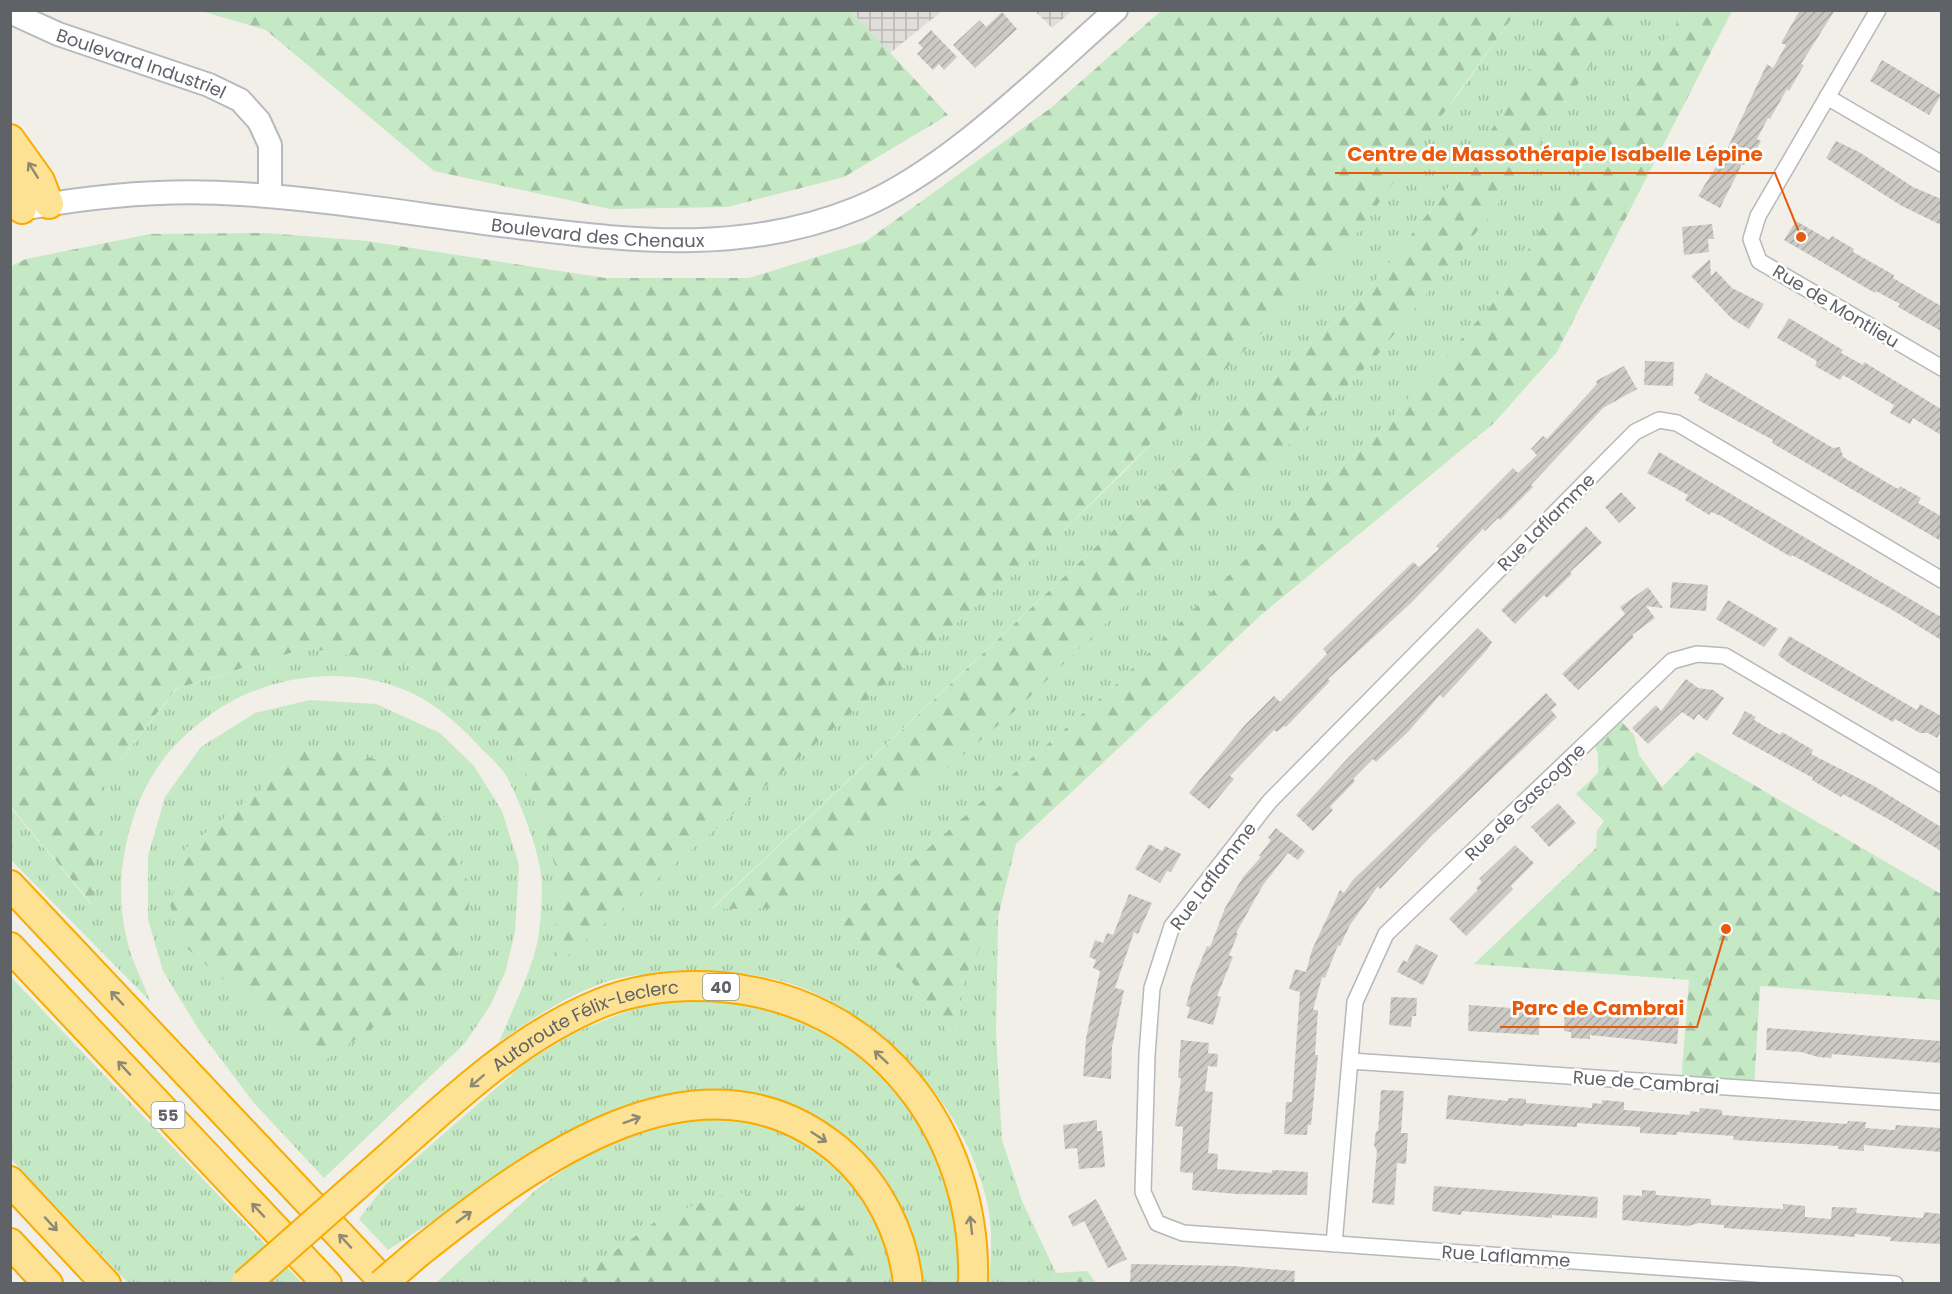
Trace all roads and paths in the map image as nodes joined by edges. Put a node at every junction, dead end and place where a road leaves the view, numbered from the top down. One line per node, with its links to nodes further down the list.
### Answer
1 (1116, 10): 8 (main road, Boulevard des Chenaux)
2 (1878, 10): 4 (street, Rue de Montlieu)
3 (10, 12): 8 (main road, Boulevard Industriel)
4 (1827, 97): 6 (street); 10 (street, Rue de Montlieu)
5 (10, 139): 9 (highway, one-way to 5)
6 (1941, 164)
7 (10, 180): 9 (highway)
8 (270, 196): 9 (main road, Boulevard des Chenaux)
9 (27, 208)
10 (1941, 368)
11 (1941, 580): 19 (street, Rue Laflamme)
12 (1941, 784): 15 (street, Rue de Gascogne)
13 (10, 885): 25 (highway, one-way to 13)
14 (10, 947): 24 (highway, 55, one-way to 14)
15 (1351, 1061): 16 (street, Rue de Cambrai); 19 (street, Rue de Gascogne)
16 (1941, 1102)
17 (10, 1181): 22 (highway, one-way to 22)
18 (10, 1243): 21 (highway)
19 (1334, 1244): 20 (street, Rue Laflamme)
20 (1862, 1282): 28 (street, Rue Laflamme)
21 (48, 1284)
22 (106, 1284)
23 (245, 1284): 27 (highway, Autoroute Félix-Leclerc / 40, one-way to 23, bridge)
24 (327, 1284)
25 (384, 1284): 26 (highway, one-way to 26, bridge)
26 (908, 1284)
27 (973, 1284)
28 (1894, 1284)

